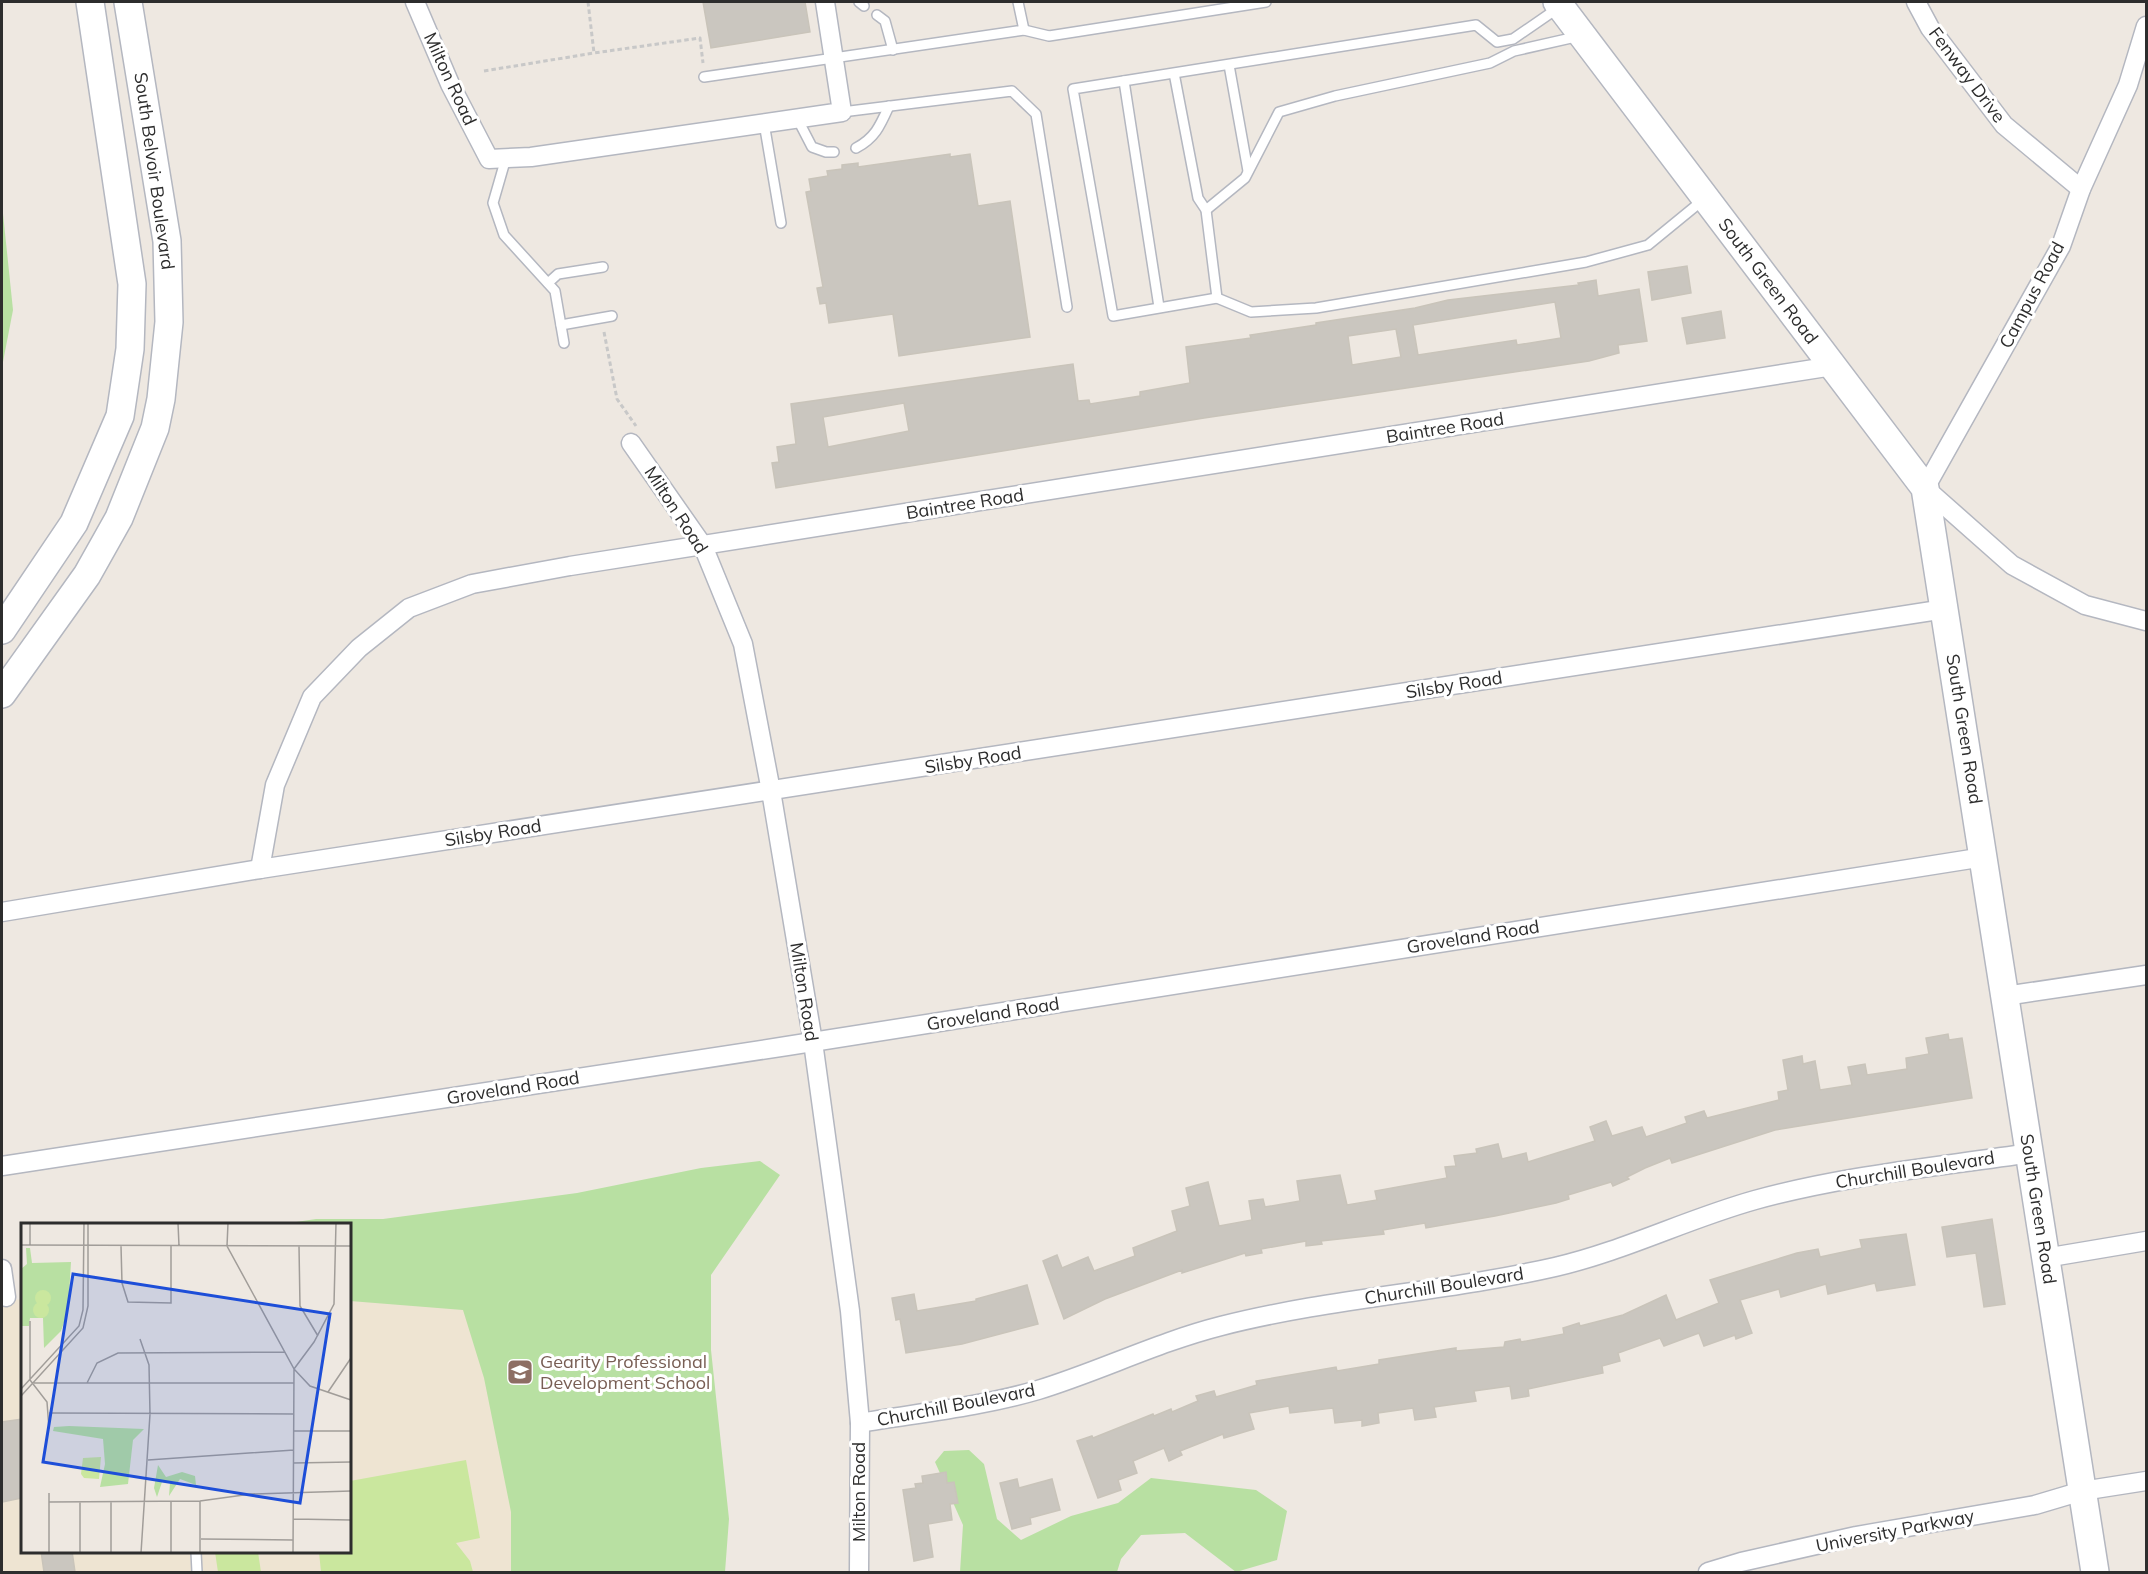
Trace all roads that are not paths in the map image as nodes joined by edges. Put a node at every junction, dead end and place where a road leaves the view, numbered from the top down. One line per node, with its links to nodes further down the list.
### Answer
1 (90, 2): 45 (main road, South Belvoir Boulevard)
2 (128, 2): 46 (main road, South Belvoir Boulevard)
3 (415, 2): 25 (street, Milton Road)
4 (825, 2): 14 (street)
5 (1018, 2): 11 (lane)
6 (1266, 2): 11 (lane)
7 (1916, 2): 27 (street, Fenway Drive)
8 (1562, 3): 12 (main road, South Green Road); 15 (lane)
9 (877, 15): 13 (lane)
10 (2146, 26): 27 (street, Campus Road)
11 (1024, 30): 13 (lane)
12 (1581, 36): 26 (lane); 28 (main road, South Green Road)
13 (893, 50): 14 (lane)
14 (833, 59): 17 (lane); 20 (street)
15 (1229, 65): 16 (lane); 26 (lane)
16 (1174, 73): 18 (lane); 29 (lane)
17 (704, 77)
18 (1124, 81): 35 (lane); 35 (lane)
19 (889, 106): 20 (lane); 23 (lane); 34 (lane)
20 (842, 112): 21 (street, Milton Road)
21 (797, 118): 22 (street, Milton Road); 24 (lane)
22 (764, 123): 25 (street, Milton Road); 30 (lane)
23 (856, 148)
24 (834, 152)
25 (506, 158): 32 (lane)
26 (1248, 171): 29 (lane)
27 (2081, 189): 41 (street, Campus Road)
28 (1705, 198): 33 (lane); 39 (main road, South Green Road)
29 (1206, 210): 33 (lane)
30 (781, 223)
31 (603, 267): 32 (lane)
32 (548, 283): 37 (lane)
33 (1217, 298): 35 (lane)
34 (1067, 307)
35 (1159, 307)
36 (607, 317): 37 (lane)
37 (561, 325): 38 (lane)
38 (564, 343)
39 (1833, 366): 41 (main road, South Green Road); 42 (street, Baintree Road)
40 (631, 443): 42 (street, Milton Road)
41 (1925, 488): 43 (main road, South Green Road); 44 (street)
42 (703, 546): 47 (street, Milton Road); 49 (street, Baintree Road)
43 (1945, 609): 47 (street, Silsby Road); 48 (main road, South Green Road)
44 (2146, 621)
45 (2, 630)
46 (2, 694)
47 (771, 791): 49 (street, Silsby Road); 53 (street, Milton Road)
48 (1984, 857): 52 (main road, South Green Road); 53 (street, Groveland Road)
49 (260, 869): 50 (street, Silsby Road)
50 (2, 912)
51 (2146, 975): 52 (street)
52 (2005, 996): 54 (main road, South Green Road)
53 (813, 1042): 55 (street, Groveland Road); 60 (street, Milton Road)
54 (2030, 1153): 57 (main road, South Green Road); 60 (street, Churchill Boulevard)
55 (2, 1166)
56 (2146, 1241): 57 (street)
57 (2045, 1258): 62 (main road, South Green Road)
58 (2, 1269): 59 (street)
59 (6, 1298)
60 (860, 1423): 65 (street, Milton Road)
61 (2146, 1481): 62 (street, University Parkway)
62 (2082, 1491): 66 (street, University Parkway); 67 (main road, South Green Road)
63 (196, 1553): 64 (lane)
64 (197, 1572)
65 (859, 1572)
66 (1708, 1572)
67 (2095, 1572)

